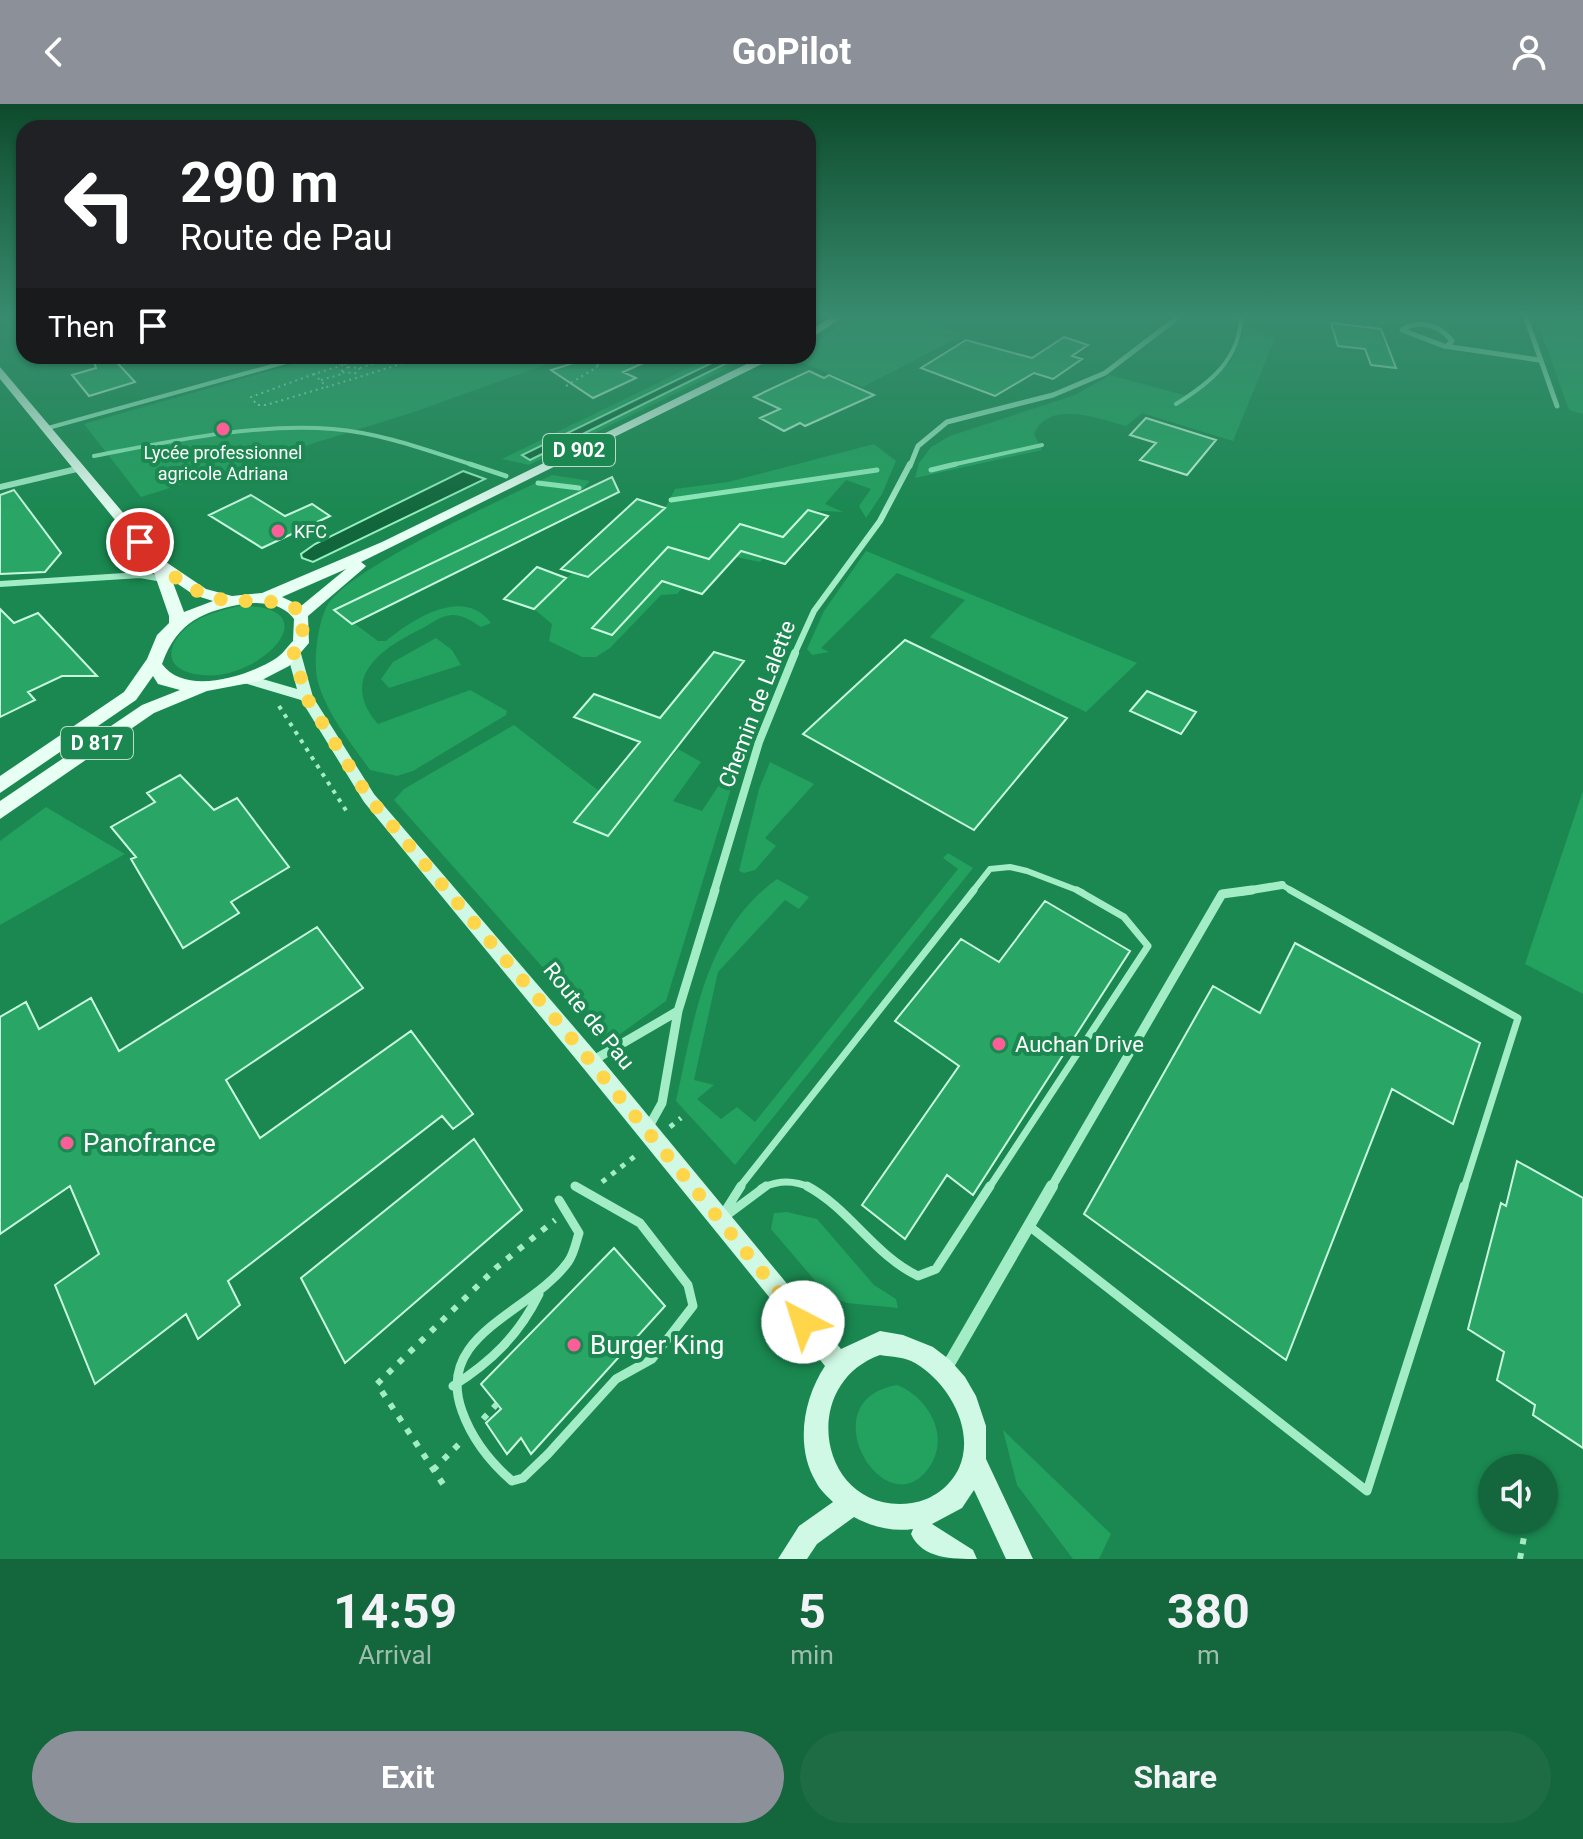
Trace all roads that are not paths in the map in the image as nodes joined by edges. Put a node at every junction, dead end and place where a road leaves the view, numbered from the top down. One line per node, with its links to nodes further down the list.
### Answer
1 (10, 383): 7 (main road)
2 (211, 383): 7 (lane)
3 (717, 383): 10 (main road, D 902)
4 (1082, 383): 25 (street, Chemin de Lalette)
5 (1548, 383): 6 (street)
6 (1557, 406)
7 (48, 428): 8 (main road)
8 (81, 468): 9 (street); 11 (main road)
9 (0, 487)
10 (387, 545): 13 (main road, D 902); 15 (main road, D 902)
11 (160, 571): 12 (street); 14 (main road); 16 (main road)
12 (0, 584)
13 (265, 598): 14 (main road); 15 (main road)
14 (230, 601): 16 (main road)
15 (300, 615): 17 (main road, Route de Pau)
16 (177, 625): 18 (main road)
17 (293, 650): 19 (main road); 21 (main road, Route de Pau)
18 (154, 662): 20 (main road); 22 (main road, D 817)
19 (249, 680): 20 (main road); 21 (main road)
20 (201, 689): 23 (main road, D 817)
21 (306, 697): 26 (main road, Route de Pau)
22 (0, 786)
23 (0, 811)
24 (1282, 885): 31 (street); 31 (lane)
25 (678, 1011): 26 (street); 27 (street, Chemin de Lalette)
26 (591, 1062): 27 (main road, Route de Pau)
27 (651, 1135): 30 (main road, Route de Pau)
28 (575, 1186): 35 (lane)
29 (559, 1200): 32 (lane)
30 (719, 1221): 30 (lane); 33 (main road, Route de Pau)
31 (1029, 1226): 34 (street)
32 (540, 1291): 35 (lane); 35 (lane)
33 (839, 1365): 34 (main road); 37 (main road)
34 (946, 1370): 36 (main road)
35 (451, 1387)
36 (974, 1462): 38 (main road); 41 (main road)
37 (844, 1510): 38 (main road); 39 (main road)
38 (924, 1534): 40 (main road)
39 (791, 1559)
40 (964, 1559)
41 (1020, 1559)

